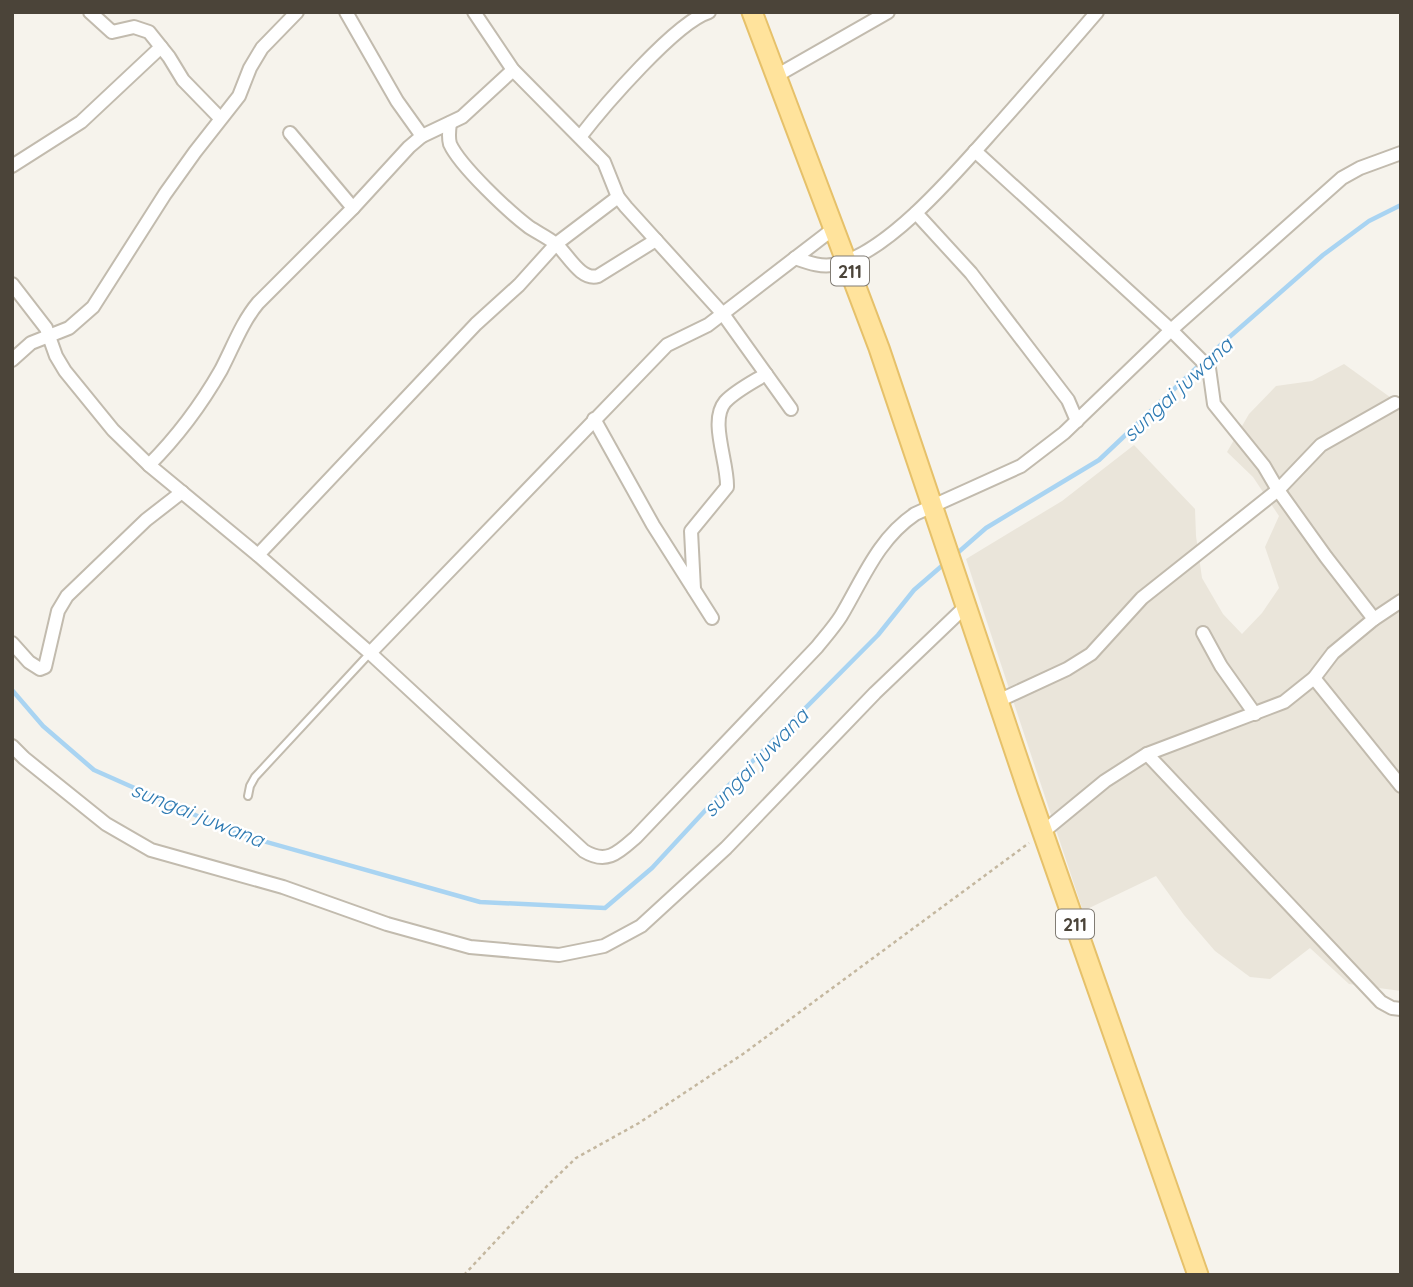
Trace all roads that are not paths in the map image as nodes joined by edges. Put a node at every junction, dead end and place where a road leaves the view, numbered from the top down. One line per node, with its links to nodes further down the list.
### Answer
1 (90, 12): 9 (street)
2 (297, 12): 12 (street)
3 (346, 12): 15 (street)
4 (474, 12): 10 (street)
5 (709, 12): 16 (street)
6 (752, 12): 11 (main road, 211)
7 (888, 12): 11 (street)
8 (1097, 12): 17 (street)
9 (161, 47): 12 (street); 19 (street)
10 (513, 70): 13 (street); 16 (street)
11 (776, 76): 23 (main road, 211)
12 (220, 118): 31 (street)
13 (450, 122): 15 (street); 25 (street)
14 (290, 133): 21 (street)
15 (422, 136): 21 (street)
16 (580, 136): 20 (street)
17 (975, 151): 22 (street); 30 (street)
18 (1401, 153): 30 (street)
19 (12, 166)
20 (618, 197): 24 (street); 25 (street)
21 (354, 208): 38 (street)
22 (916, 213): 27 (street); 37 (street)
23 (833, 229): 26 (street); 27 (main road, 211)
24 (656, 240): 25 (street); 29 (street)
25 (556, 244): 42 (street)
26 (795, 258): 27 (street); 29 (street)
27 (846, 261): 41 (main road, 211)
28 (12, 284): 31 (street)
29 (723, 314): 33 (street); 36 (street)
30 (1171, 330): 37 (street); 39 (street)
31 (49, 336): 32 (street); 38 (street)
32 (12, 360)
33 (766, 374): 35 (street); 43 (street)
34 (1395, 403): 39 (street)
35 (791, 410)
36 (594, 419): 43 (street); 50 (street)
37 (1077, 421): 41 (street)
38 (149, 465): 40 (street)
39 (1278, 490): 47 (street); 52 (street)
40 (182, 492): 42 (street); 49 (street)
41 (933, 506): 45 (main road, 211); 50 (street)
42 (258, 555): 50 (street)
43 (694, 589): 46 (street)
44 (1401, 601): 47 (street)
45 (966, 606): 52 (main road, 211); 54 (street)
46 (712, 618)
47 (1374, 619): 51 (street)
48 (1203, 633): 53 (street)
49 (12, 643)
50 (370, 653): 57 (lane)
51 (1314, 678): 53 (street); 56 (street)
52 (998, 701): 58 (main road, 211)
53 (1255, 714): 55 (street)
54 (12, 746)
55 (1147, 754): 58 (street); 59 (street)
56 (1401, 786)
57 (248, 796)
58 (1043, 832): 60 (main road, 211)
59 (1401, 1009)
60 (1198, 1275)

